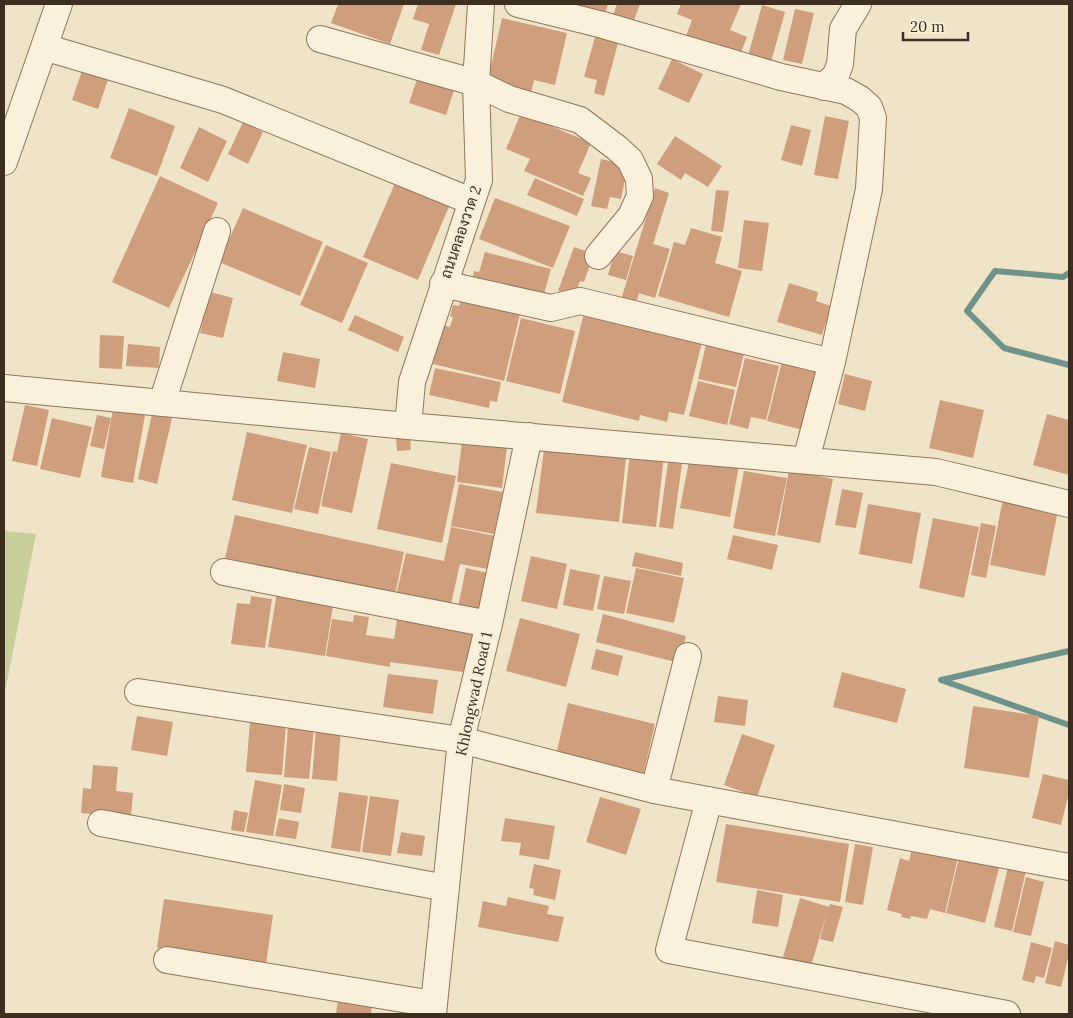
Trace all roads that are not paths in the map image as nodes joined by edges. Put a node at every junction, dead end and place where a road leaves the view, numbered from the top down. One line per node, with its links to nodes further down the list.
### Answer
1 (59, 4): 6 (street)
2 (482, 4): 7 (street, ถนนคลองวาด 2)
3 (518, 4): 8 (street)
4 (858, 4): 8 (street)
5 (320, 39): 7 (street)
6 (44, 47): 9 (street); 10 (street)
7 (476, 83): 10 (street, ถนนคลองวาด 2); 12 (street)
8 (824, 87): 14 (street)
9 (4, 162)
10 (471, 201): 13 (street, ถนนคลองวาด 2)
11 (217, 232): 16 (street)
12 (598, 256)
13 (443, 284): 14 (street); 17 (street, ถนนคลองวาด 2)
14 (832, 362): 19 (street)
15 (4, 388): 16 (street)
16 (162, 403): 17 (street)
17 (408, 426): 18 (street)
18 (530, 436): 19 (street); 22 (street, Khlongwad Road 1)
19 (806, 460): 20 (street)
20 (1069, 504)
21 (224, 572): 22 (street)
22 (489, 624): 25 (street, Khlongwad Road 1)
23 (688, 656): 26 (street)
24 (138, 692): 25 (street)
25 (461, 740): 26 (street); 30 (street, Khlongwad Road 1)
26 (654, 790): 27 (street)
27 (709, 800): 29 (street); 33 (street)
28 (101, 823): 30 (street)
29 (1069, 867)
30 (446, 888): 32 (street, Khlongwad Road 1)
31 (167, 960): 32 (street)
32 (433, 1009)
33 (1007, 1014)

